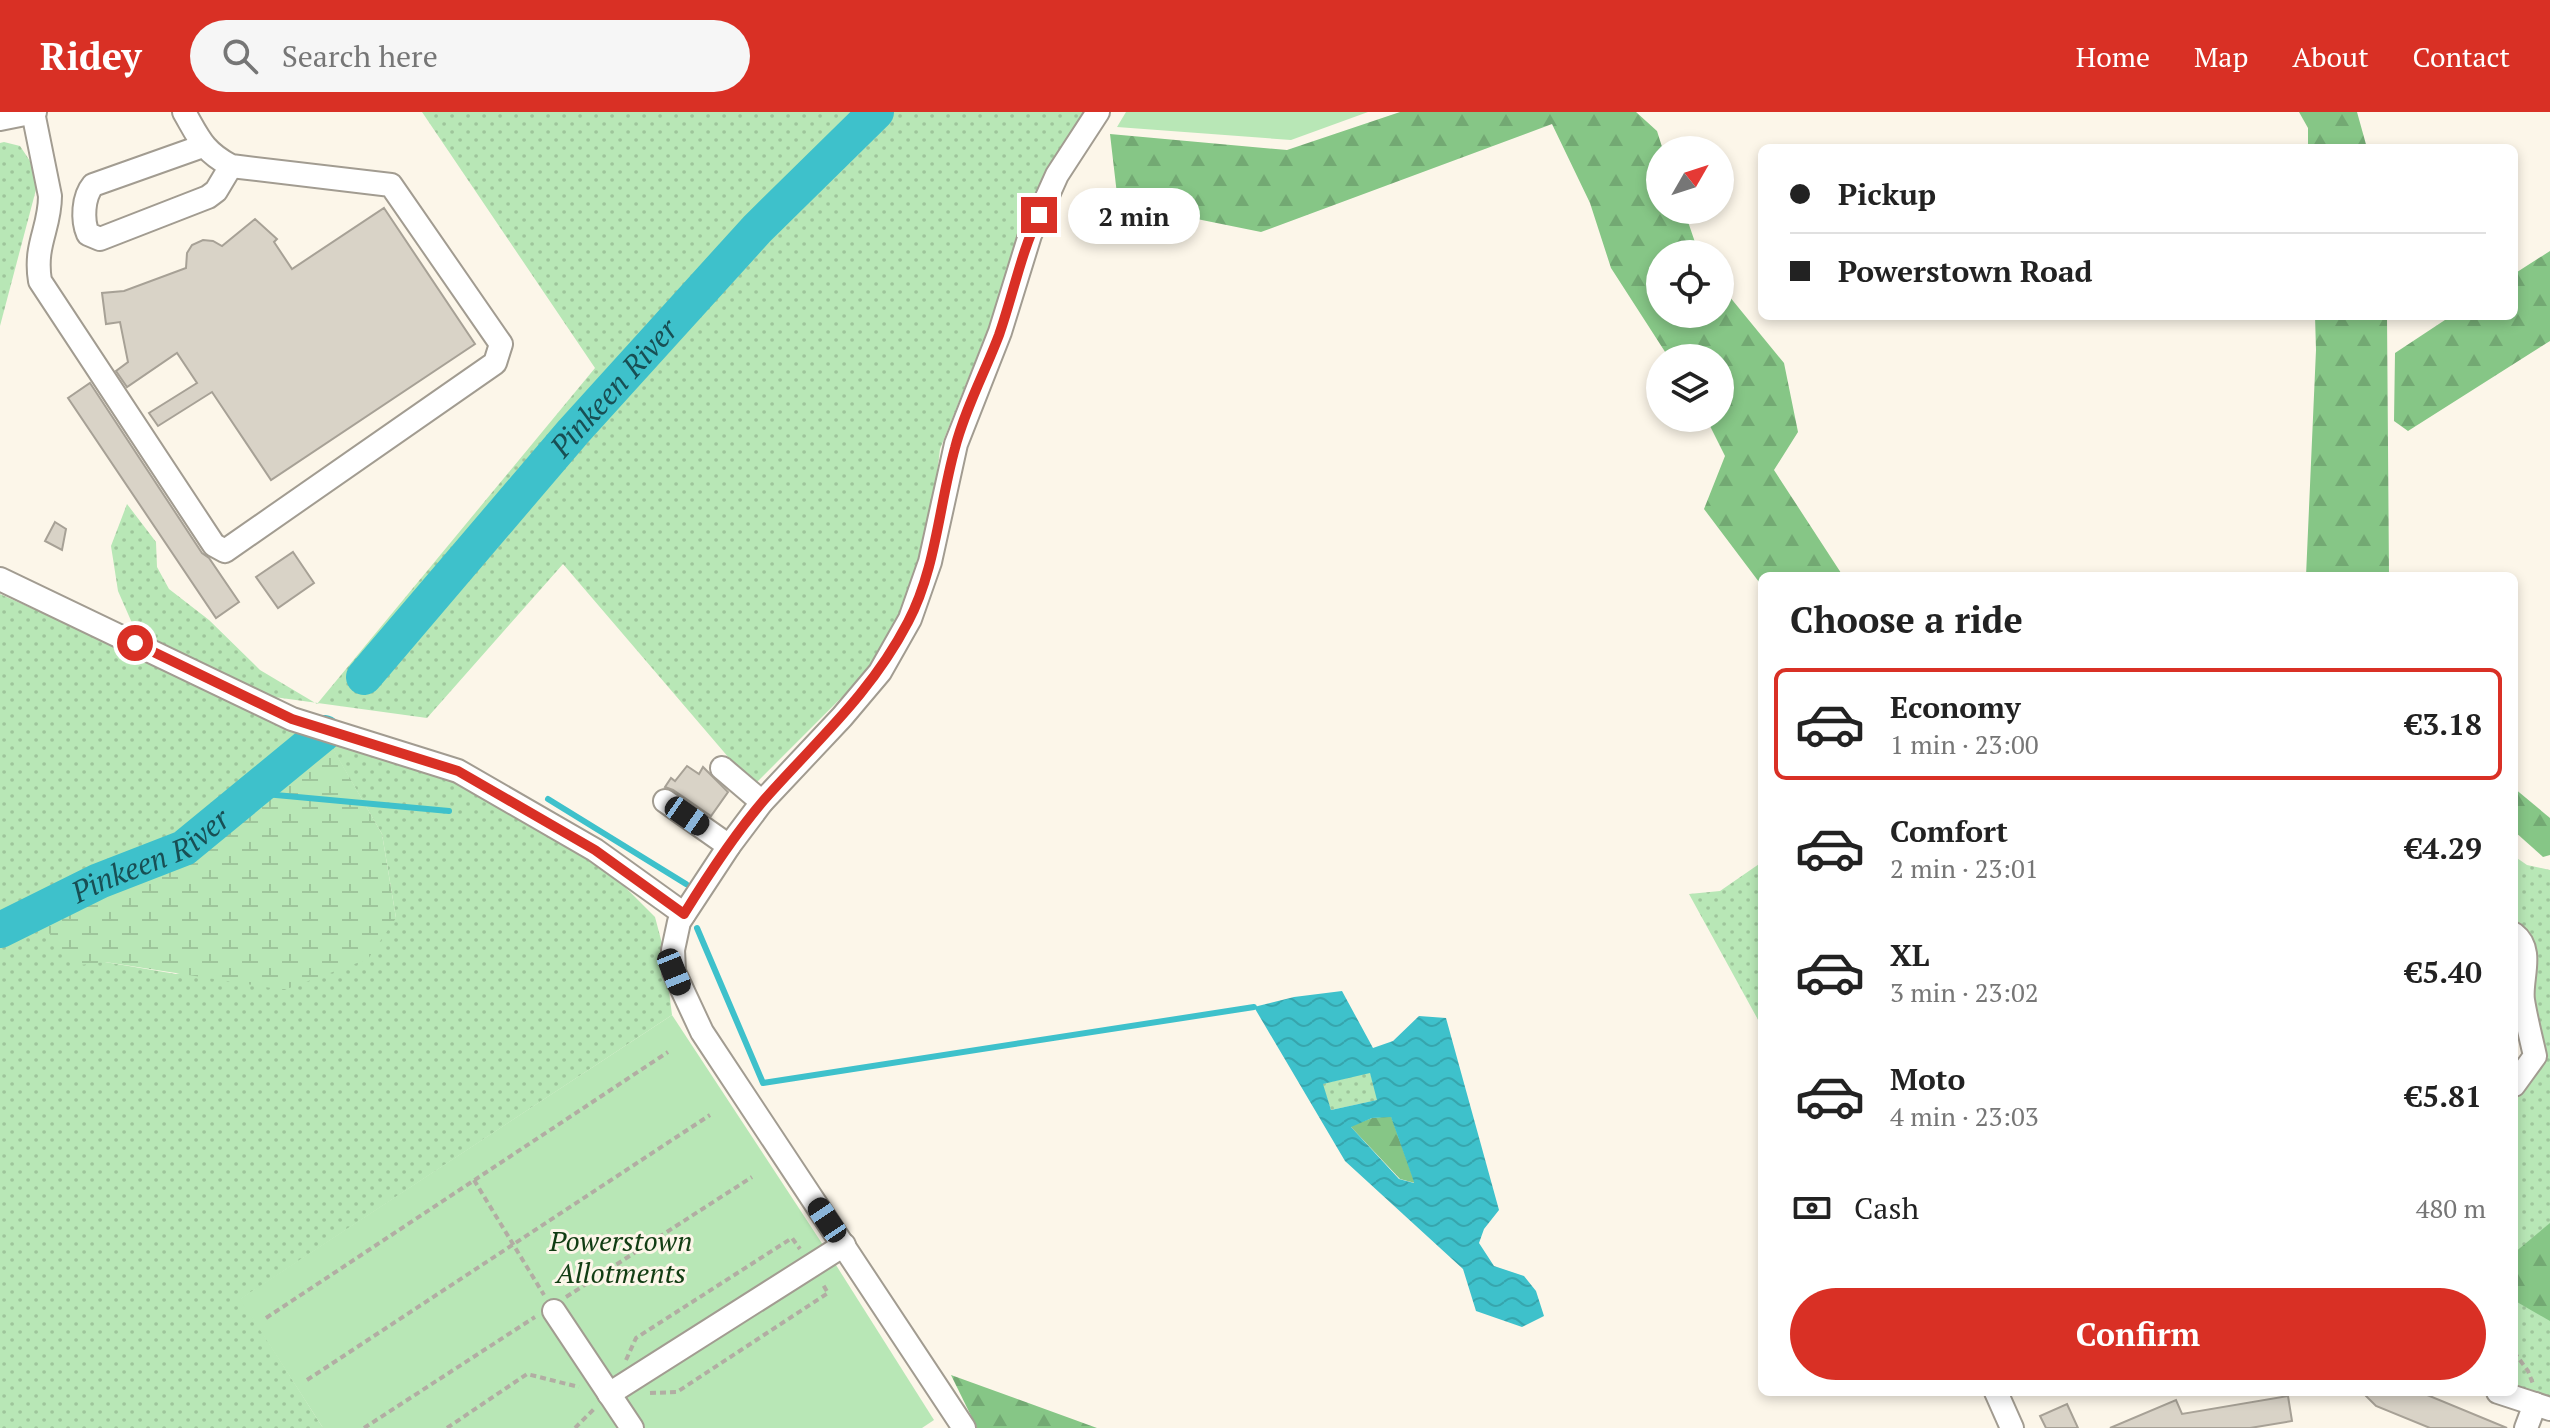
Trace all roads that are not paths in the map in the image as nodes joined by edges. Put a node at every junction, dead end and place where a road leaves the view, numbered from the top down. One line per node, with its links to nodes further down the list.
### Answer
1 (34, 112): 4 (street); 6 (street)
2 (184, 112): 5 (street)
3 (1098, 112): 10 (street)
4 (0, 119)
5 (203, 146): 6 (street); 6 (street)
6 (231, 166)
7 (0, 579): 12 (street)
8 (722, 768): 10 (street)
9 (665, 801): 11 (street)
10 (762, 802): 11 (street)
11 (729, 846): 12 (street)
12 (684, 914): 15 (street)
13 (2518, 937): 14 (street)
14 (2518, 1079)
15 (844, 1245): 17 (street); 22 (street)
16 (554, 1311): 17 (street)
17 (609, 1394): 21 (street)
18 (1998, 1396): 23 (street)
19 (2510, 1396): 20 (street)
20 (2543, 1407): 24 (street)
21 (632, 1428)
22 (964, 1428)
23 (2012, 1428)
24 (2526, 1428)

